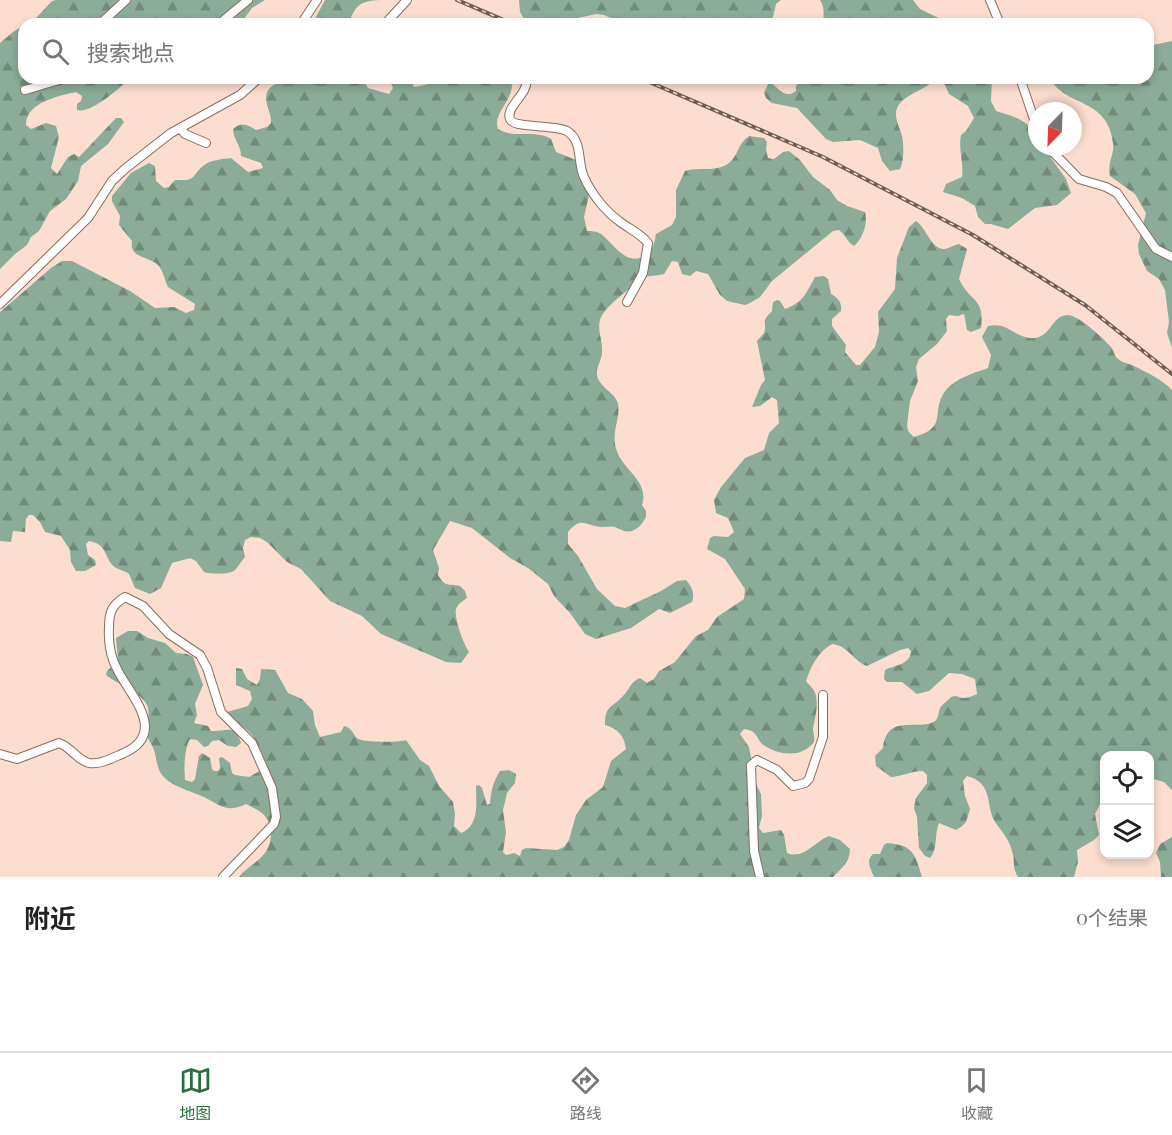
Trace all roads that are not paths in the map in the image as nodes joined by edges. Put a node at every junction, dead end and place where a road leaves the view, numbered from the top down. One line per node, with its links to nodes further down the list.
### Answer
1 (126, 0): 6 (street)
2 (248, 0): 7 (street)
3 (317, 0): 8 (street)
4 (407, 0): 9 (street)
5 (990, 0): 10 (street)
6 (106, 18)
7 (226, 18)
8 (305, 18)
9 (390, 18)
10 (998, 18)
11 (46, 84): 15 (street)
12 (252, 84): 17 (street)
13 (526, 84): 21 (street)
14 (1022, 84): 16 (street)
15 (25, 90)
16 (1028, 102)
17 (180, 128): 18 (street); 22 (street)
18 (206, 142)
19 (1057, 156): 20 (street)
20 (1172, 257)
21 (627, 302)
22 (0, 304)
23 (823, 695): 26 (street)
24 (0, 754): 25 (street)
25 (223, 877)
26 (760, 877)

